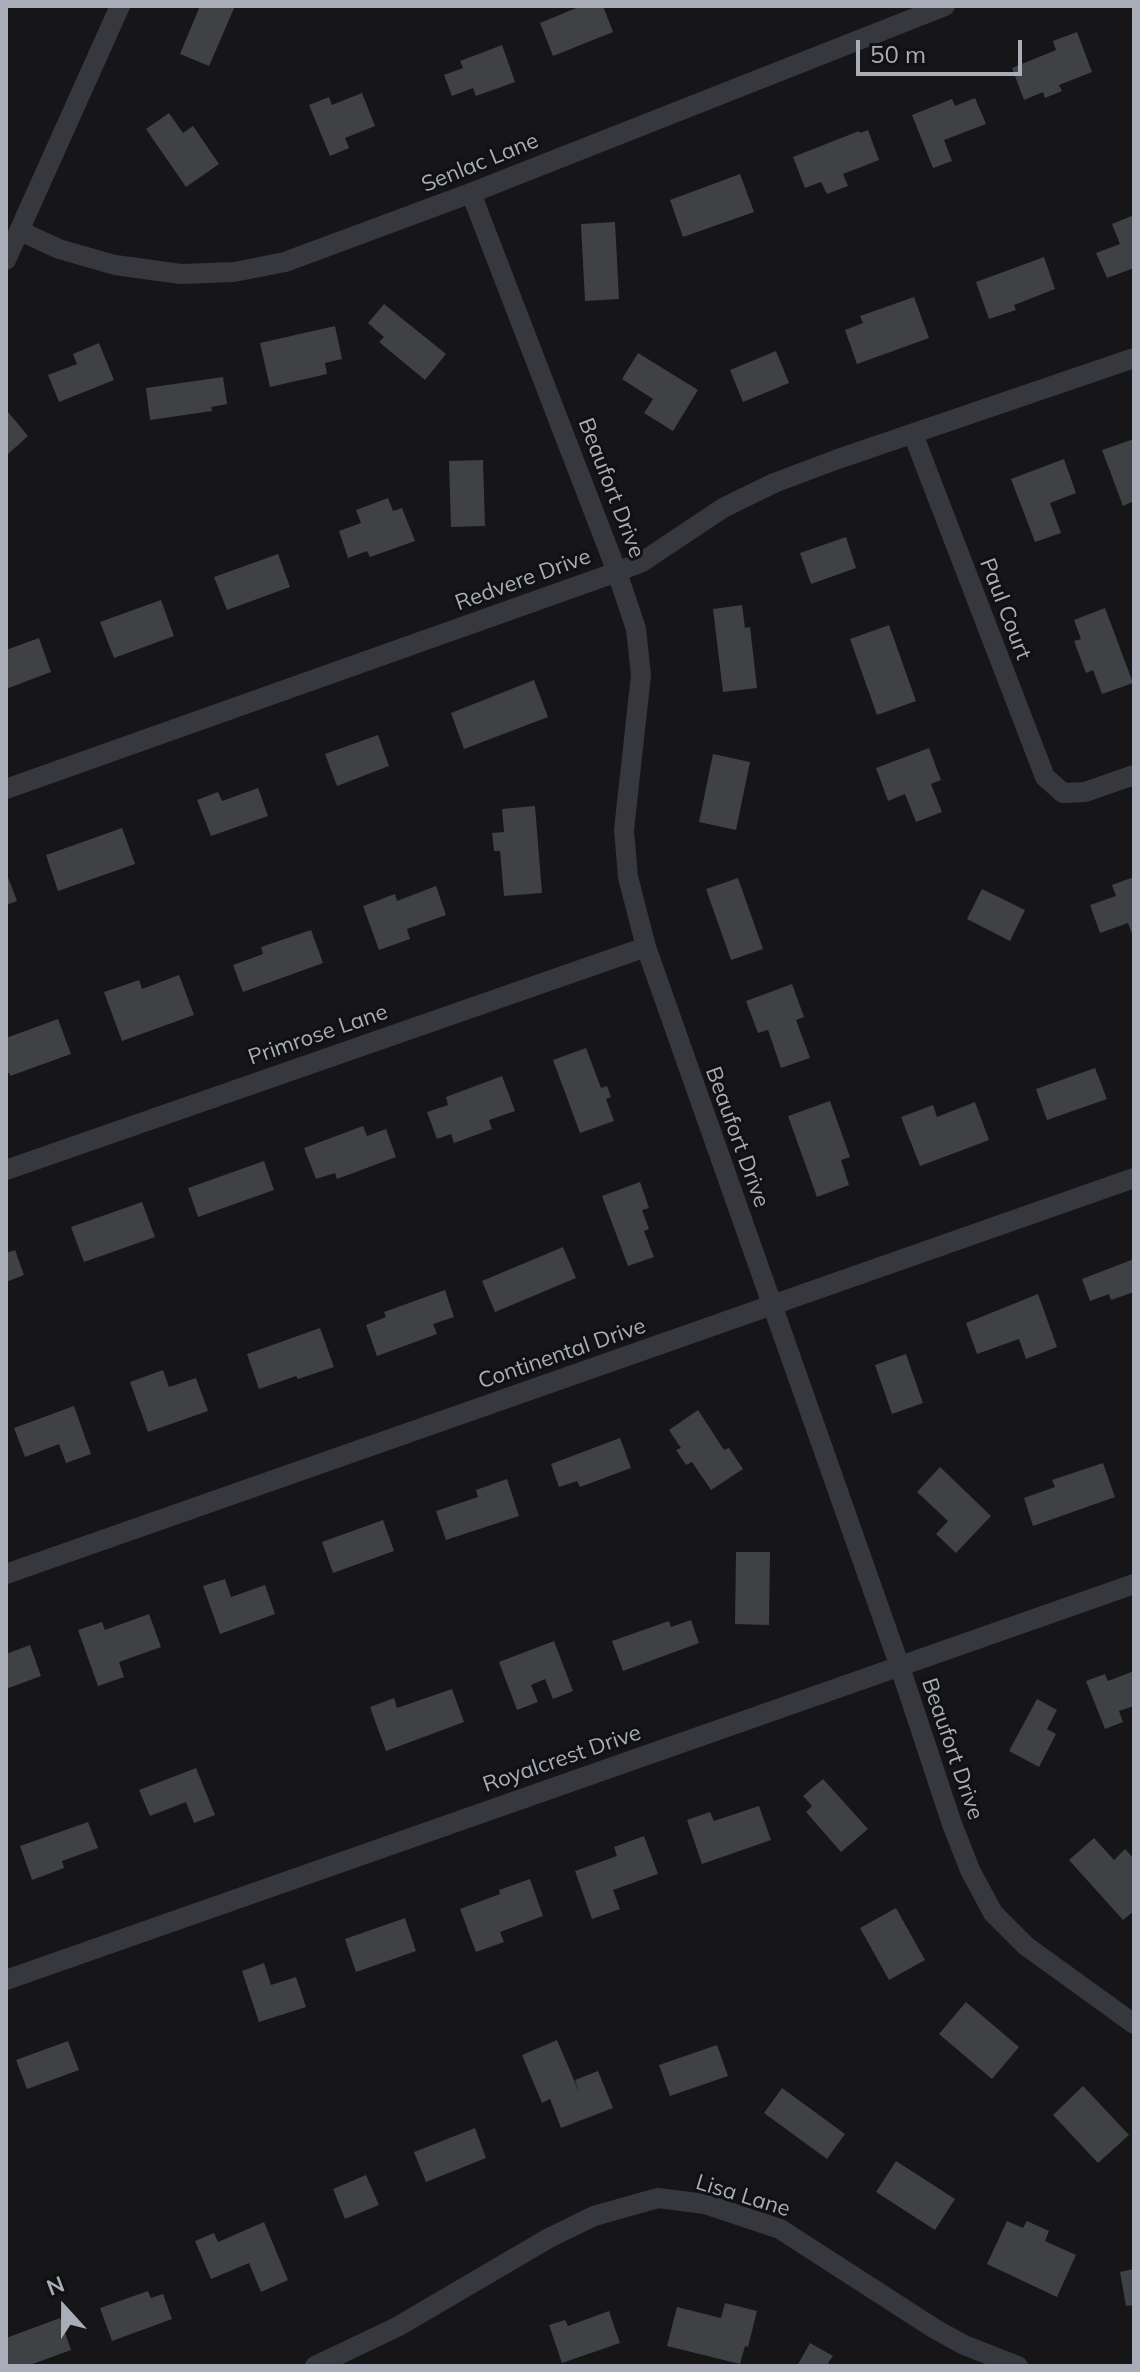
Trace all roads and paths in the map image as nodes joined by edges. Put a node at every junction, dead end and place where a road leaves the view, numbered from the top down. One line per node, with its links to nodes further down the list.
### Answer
1 (120, 6): 4 (street)
2 (945, 6): 3 (street, Senlac Lane)
3 (471, 193): 4 (street, Senlac Lane); 8 (street, Beaufort Drive)
4 (20, 231): 5 (street)
5 (6, 260)
6 (1134, 358): 7 (street, Redvere Drive)
7 (913, 434): 8 (street, Redvere Drive); 9 (street, Paul Court)
8 (617, 572): 10 (street, Redvere Drive); 11 (street, Beaufort Drive)
9 (1134, 775)
10 (6, 789)
11 (646, 947): 12 (street, Primrose Lane); 14 (street, Beaufort Drive)
12 (6, 1170)
13 (1134, 1178): 14 (street, Continental Drive)
14 (771, 1305): 15 (street, Continental Drive); 17 (street, Beaufort Drive)
15 (6, 1574)
16 (1134, 1584): 17 (street, Royalcrest Drive)
17 (900, 1667): 18 (street, Royalcrest Drive); 19 (street, Beaufort Drive)
18 (6, 1980)
19 (1134, 2024)
20 (315, 2366): 21 (street, Lisa Lane)
21 (1018, 2366)

